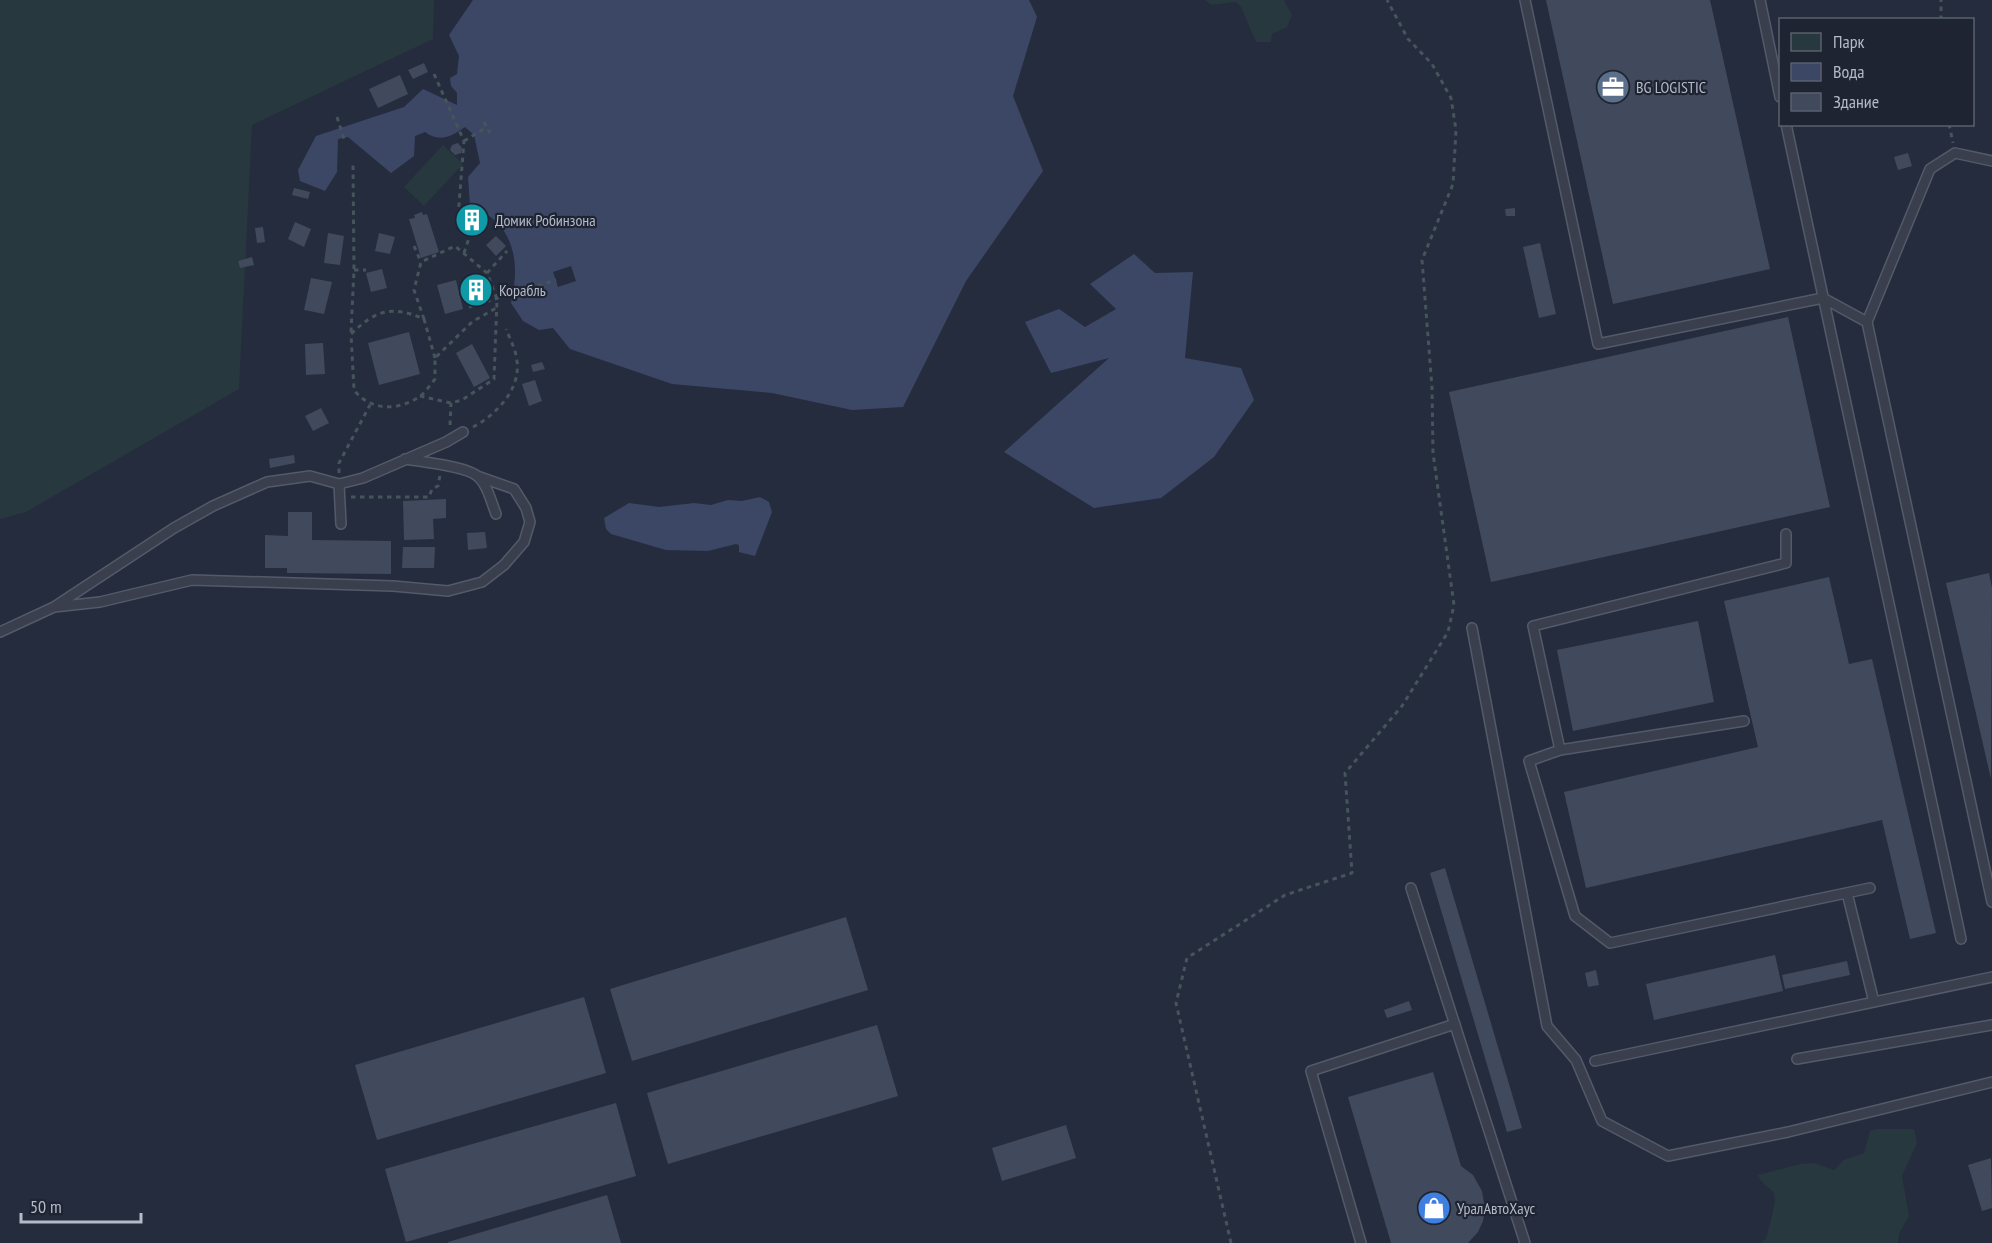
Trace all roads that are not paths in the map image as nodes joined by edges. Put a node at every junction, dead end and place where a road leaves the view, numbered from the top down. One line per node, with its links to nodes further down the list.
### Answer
1 (1525, 0): 6 (lane)
2 (1760, 0): 3 (lane)
3 (1779, 91)
4 (1786, 126): 6 (lane)
5 (1992, 161): 7 (lane)
6 (1823, 298): 7 (lane); 24 (lane)
7 (1867, 322): 23 (lane)
8 (463, 432): 9 (lane)
9 (405, 459): 10 (lane); 11 (lane)
10 (477, 476): 12 (lane); 15 (lane)
11 (339, 484): 13 (lane); 15 (lane)
12 (496, 514)
13 (341, 524)
14 (1786, 534): 19 (lane)
15 (54, 607): 17 (lane)
16 (1472, 628): 31 (lane)
17 (0, 632)
18 (1744, 721): 19 (lane)
19 (1560, 750): 22 (lane)
20 (1412, 888): 27 (lane)
21 (1870, 888): 22 (lane)
22 (1847, 893): 26 (lane)
23 (1992, 902)
24 (1961, 939)
25 (1992, 977): 26 (lane)
26 (1874, 1002): 30 (lane)
27 (1455, 1024): 32 (lane); 33 (lane)
28 (1992, 1025): 29 (lane)
29 (1797, 1059)
30 (1595, 1061)
31 (1992, 1082)
32 (1361, 1243)
33 (1525, 1243)

